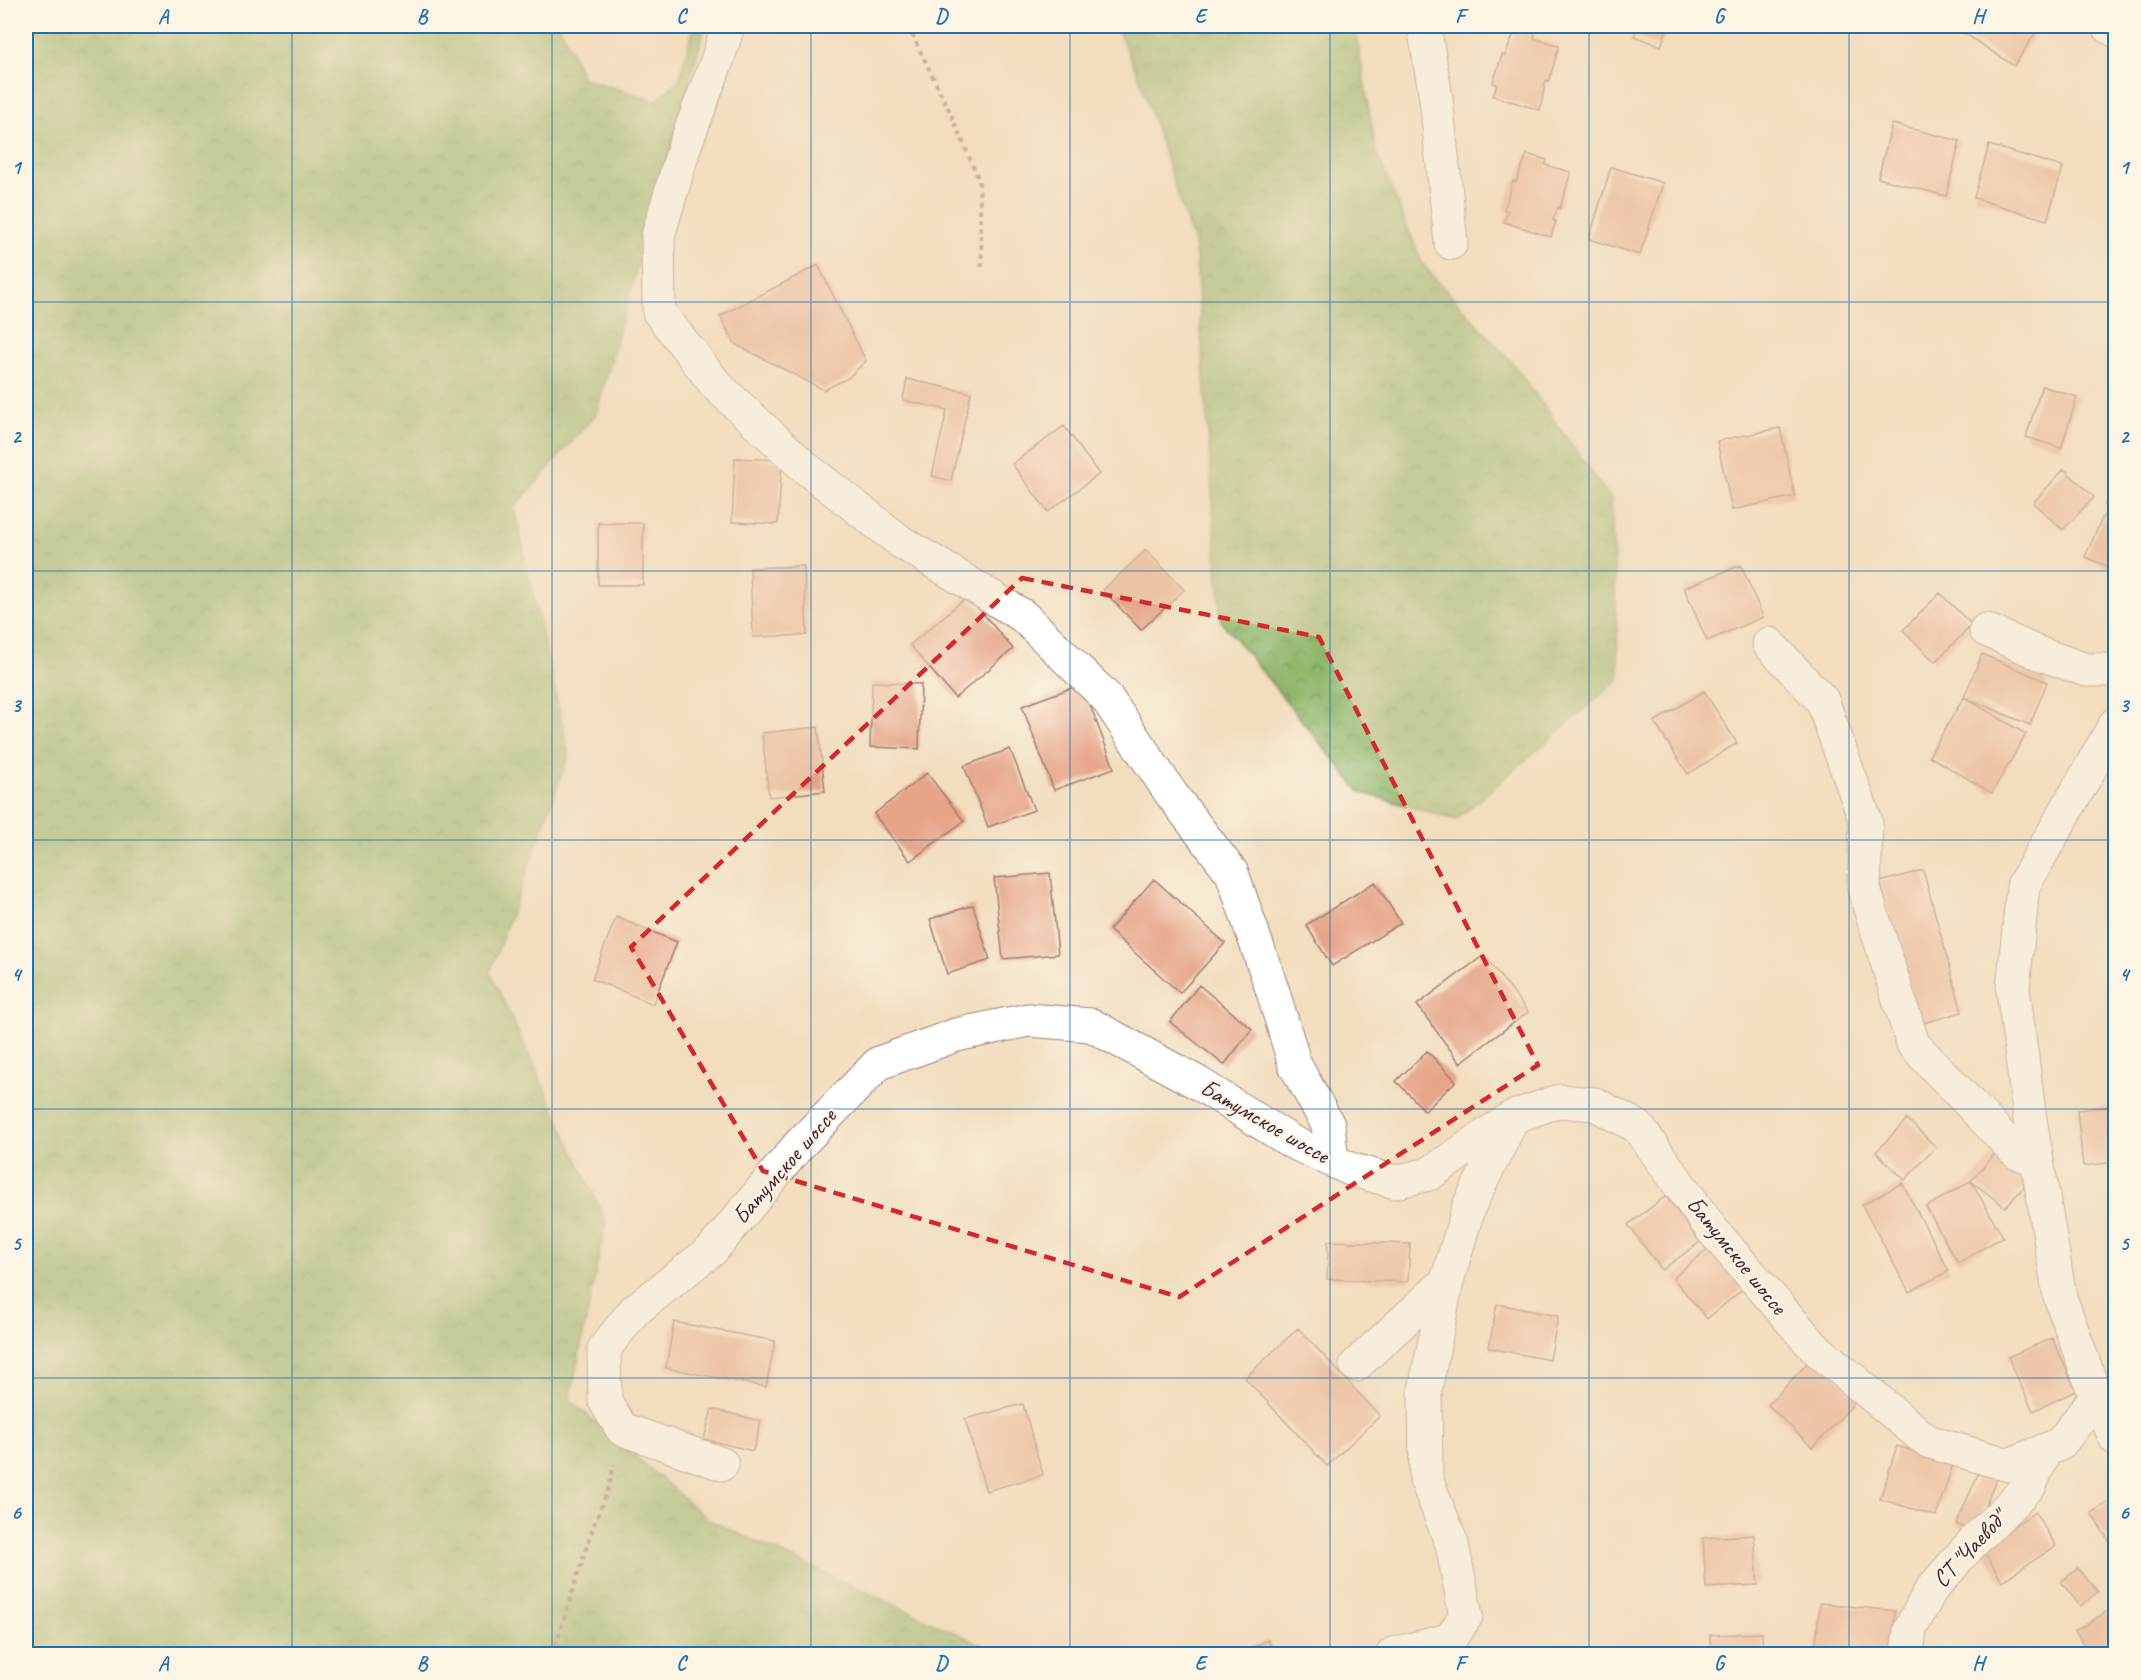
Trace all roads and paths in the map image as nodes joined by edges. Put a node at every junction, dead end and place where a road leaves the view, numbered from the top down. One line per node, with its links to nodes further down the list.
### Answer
1 (728, 26): 14 (street)
2 (908, 26): 7 (path)
3 (1424, 26): 6 (street)
4 (2108, 26): 5 (street)
5 (2115, 31)
6 (1451, 243)
7 (982, 269)
8 (1986, 630): 10 (street)
9 (1769, 644): 13 (street)
10 (2115, 670)
11 (2115, 723): 13 (street)
12 (1513, 1117): 14 (street, Батумское шоссе); 15 (street); 19 (street, Батумское шоссе)
13 (2036, 1158): 17 (street)
14 (1332, 1160): 20 (street, Батумское шоссе)
15 (1447, 1281): 16 (street); 21 (street)
16 (1356, 1365)
17 (2096, 1397): 18 (street); 19 (street, Батумское шоссе)
18 (2115, 1439)
19 (2045, 1450): 22 (street, СТ "Чаевод")
20 (722, 1464)
21 (1393, 1654)
22 (1907, 1654)

